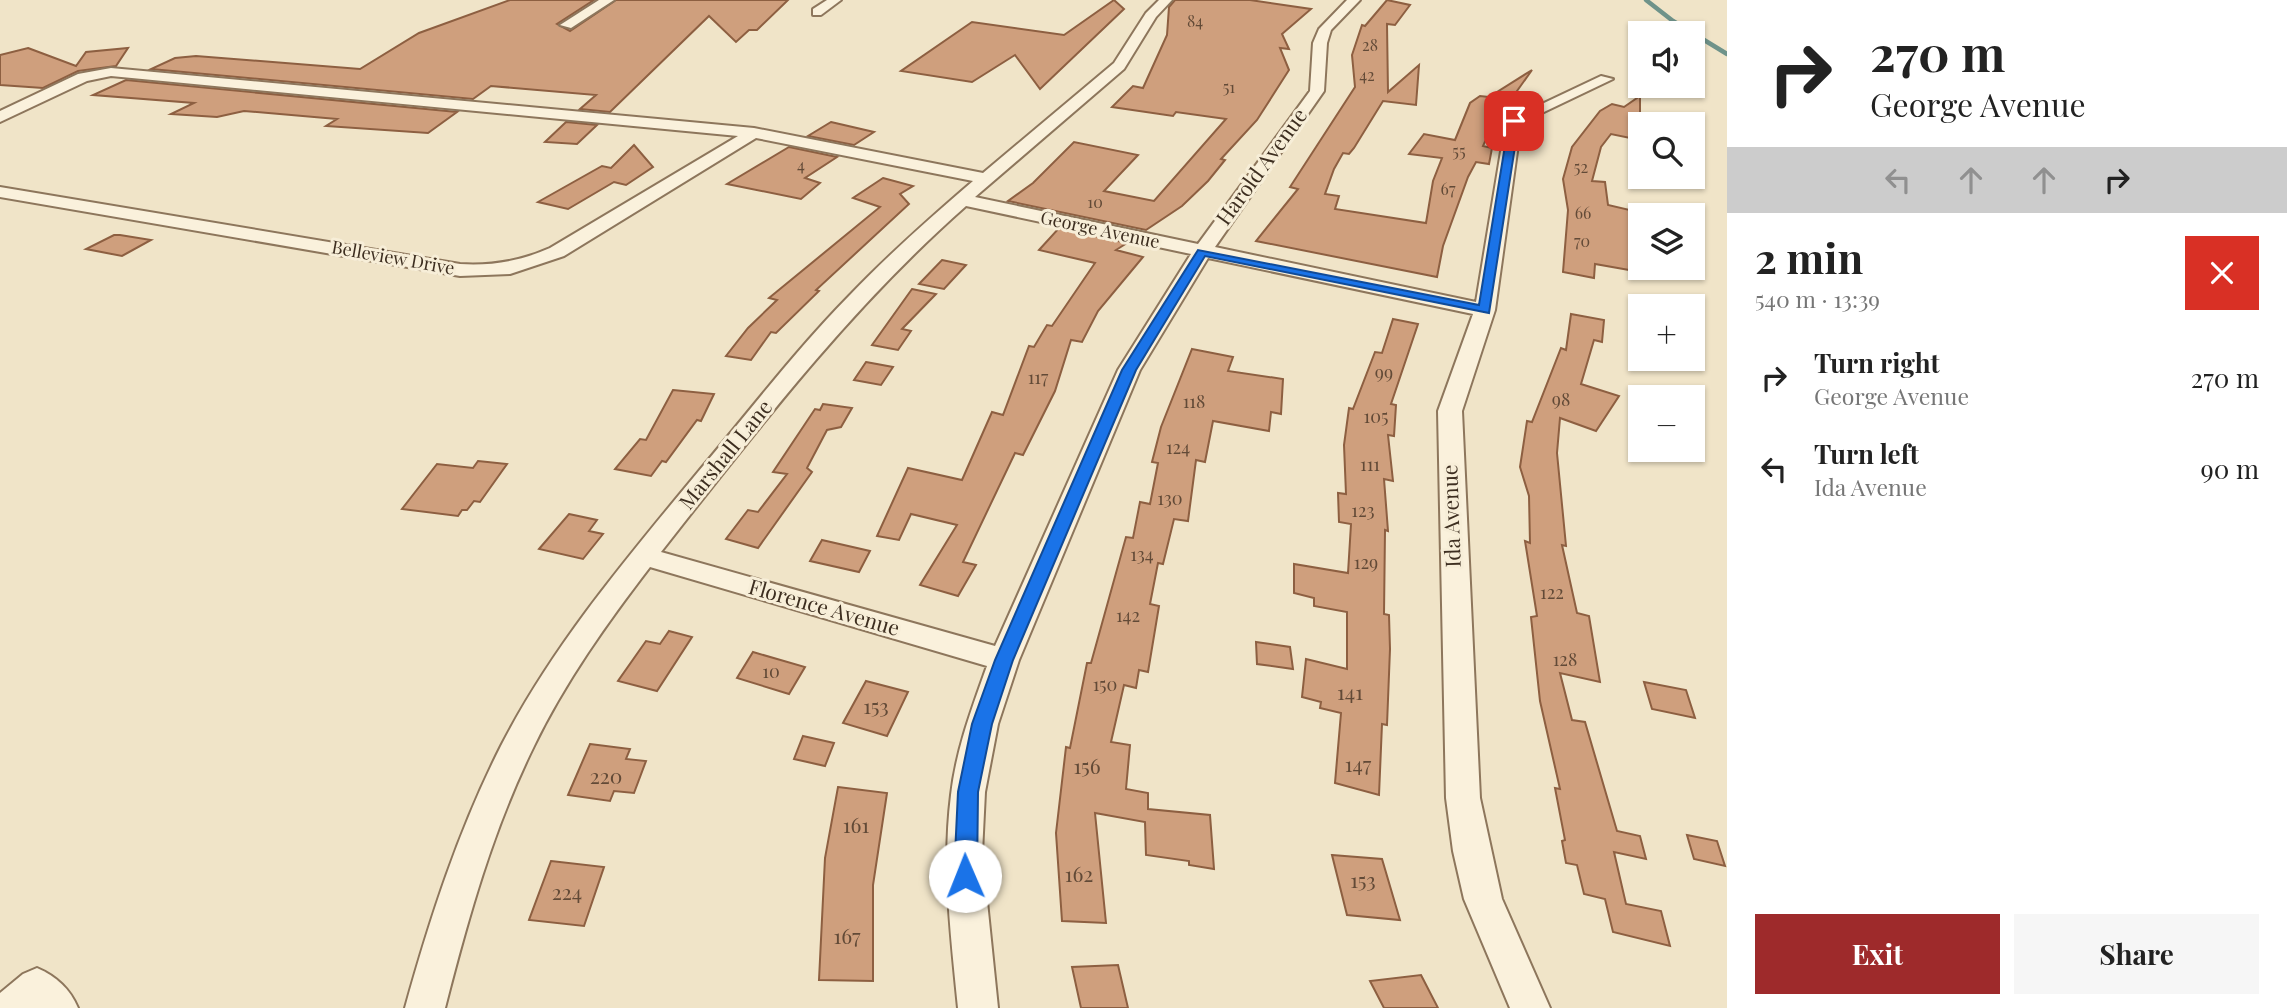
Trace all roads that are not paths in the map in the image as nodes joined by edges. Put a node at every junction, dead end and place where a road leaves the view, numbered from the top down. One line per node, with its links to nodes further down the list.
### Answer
1 (608, 0): 6 (street)
2 (835, 0): 5 (street)
3 (1166, 0): 10 (street, Marshall Lane)
4 (1354, 0): 13 (street, Harold Avenue)
5 (817, 12)
6 (566, 25)
7 (1606, 79): 14 (street, Ida Avenue)
8 (0, 117): 9 (street)
9 (754, 134): 10 (street); 11 (street, Belleview Drive)
10 (987, 179): 12 (street, Marshall Lane)
11 (0, 192)
12 (962, 200): 13 (street, George Avenue); 15 (street, Marshall Lane)
13 (1202, 252): 14 (street, George Avenue); 16 (street, Harold Avenue)
14 (1485, 310): 21 (street, Ida Avenue)
15 (644, 556): 16 (street, Florence Avenue); 19 (street, Marshall Lane)
16 (1004, 660): 20 (street, Harold Avenue)
17 (12, 1008): 18 (street)
18 (58, 1008)
19 (425, 1008)
20 (978, 1008)
21 (1530, 1008)

